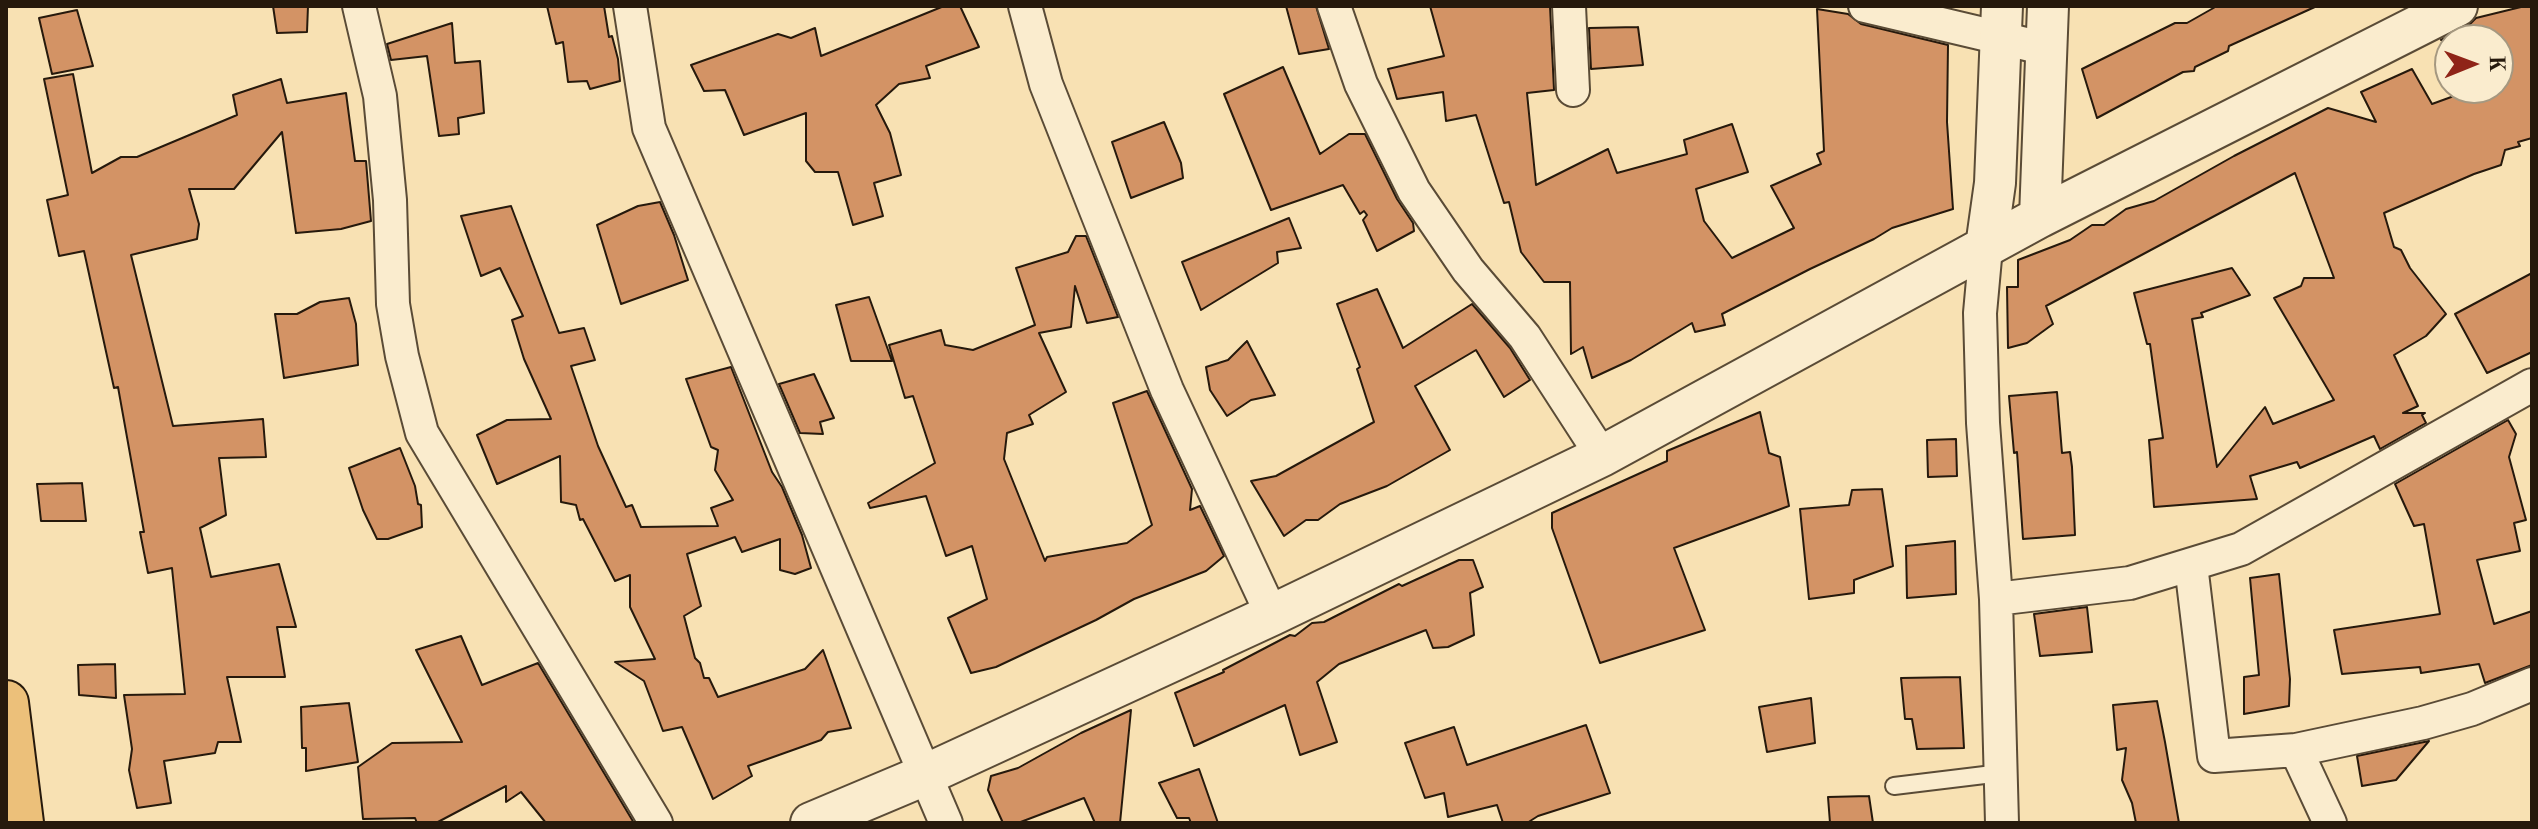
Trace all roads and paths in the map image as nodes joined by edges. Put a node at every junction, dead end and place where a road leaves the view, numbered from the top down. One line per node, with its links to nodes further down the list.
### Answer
1 (359, 6): 26 (street)
2 (630, 6): 23 (street)
3 (1025, 6): 18 (street)
4 (1334, 6): 15 (street)
5 (1569, 6): 11 (street)
6 (1865, 6): 9 (street)
7 (2048, 6): 10 (street)
8 (2457, 6): 12 (street)
9 (2001, 22): 10 (street); 13 (street)
10 (2047, 49): 12 (street)
11 (1573, 90)
12 (2040, 217): 13 (street)
13 (1986, 247): 15 (street); 17 (street)
14 (2532, 385): 16 (street)
15 (1602, 456): 18 (street)
16 (2191, 565): 17 (street); 21 (street)
17 (1996, 599): 22 (street)
18 (1272, 615): 23 (street)
19 (2532, 684): 21 (street)
20 (6, 703): 25 (highway)
21 (2296, 750): 30 (street)
22 (2001, 773): 24 (lane); 29 (street)
23 (925, 775): 27 (street); 28 (street)
24 (1894, 786)
25 (21, 823)
26 (656, 823)
27 (811, 823)
28 (946, 823)
29 (2002, 823)
30 (2330, 823)

